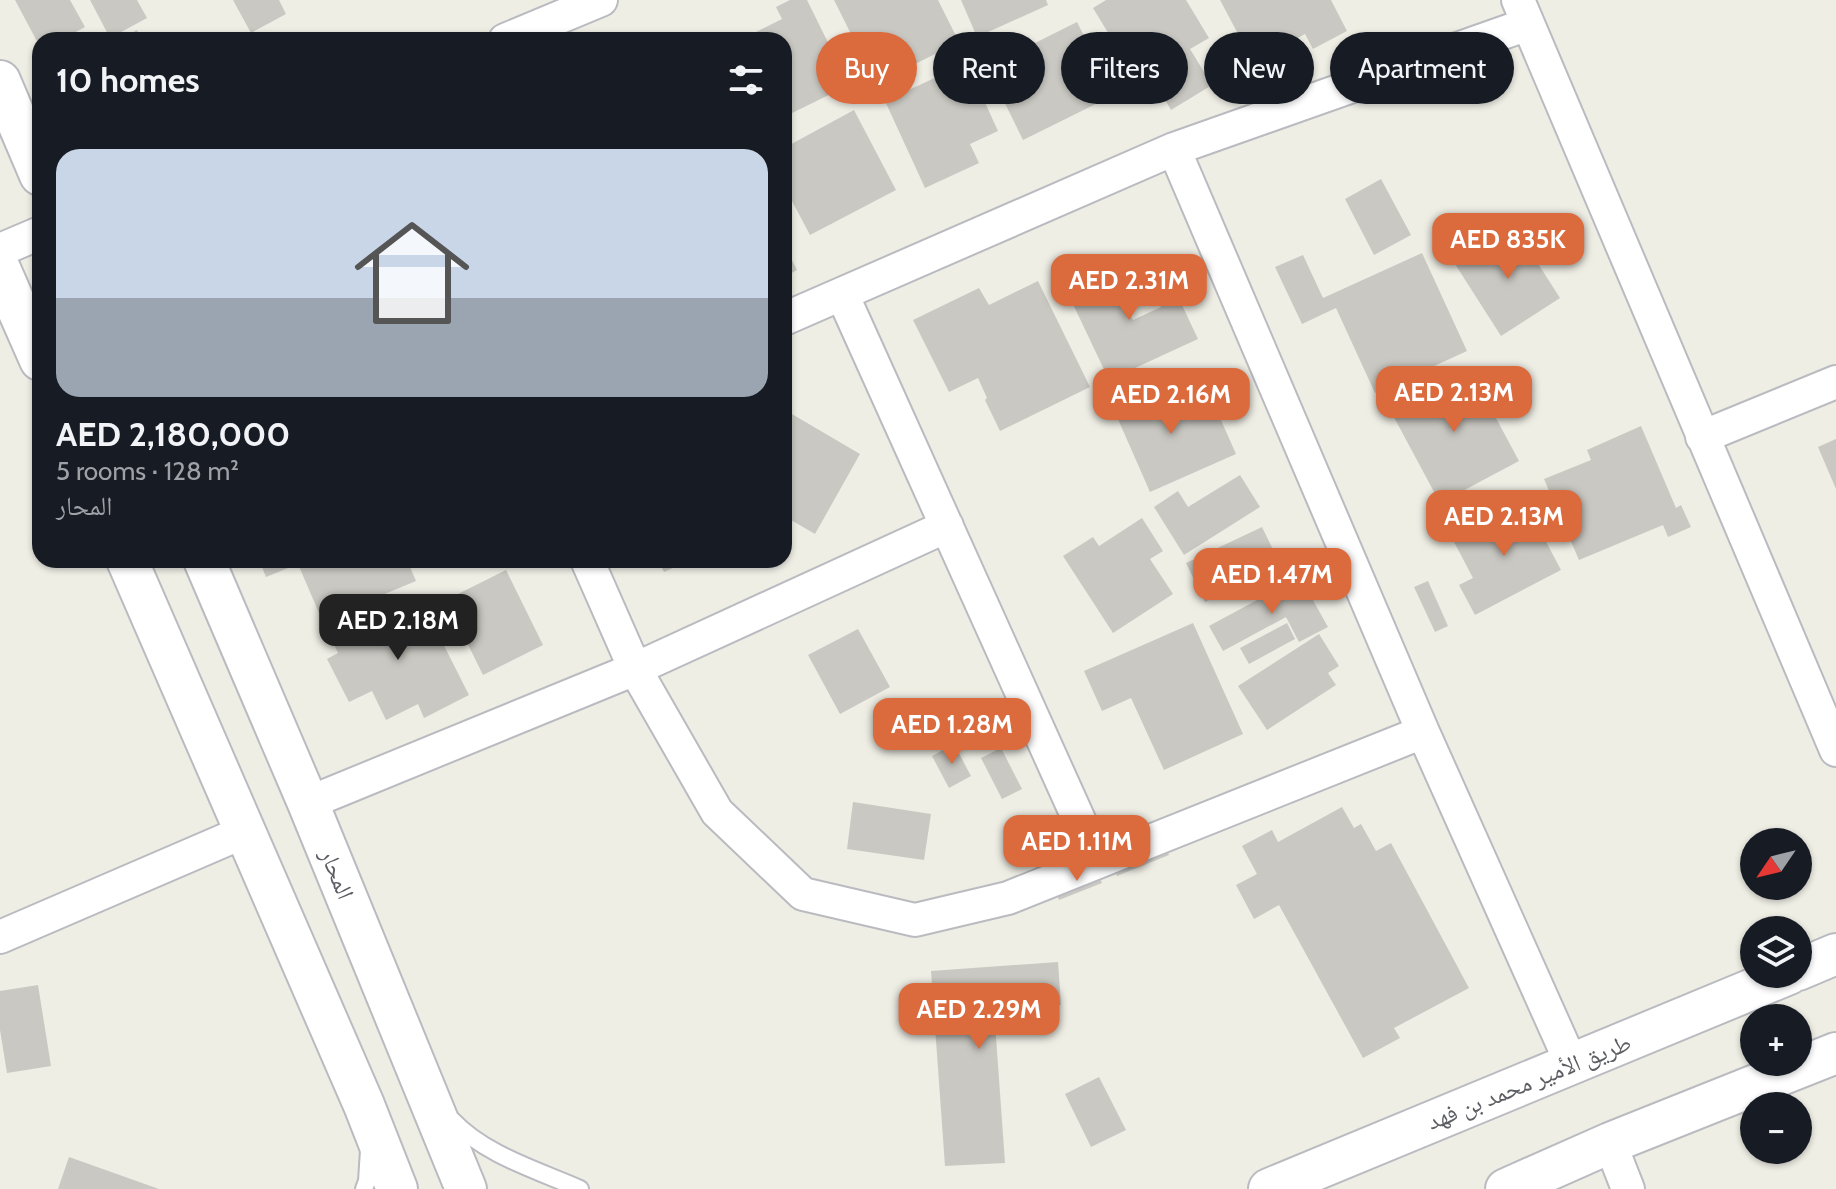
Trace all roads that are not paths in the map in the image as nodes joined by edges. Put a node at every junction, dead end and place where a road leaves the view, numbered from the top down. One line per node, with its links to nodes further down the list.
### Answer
1 (601, 0): 3 (street)
2 (1523, 12): 5 (street); 14 (street)
3 (524, 32)
4 (0, 81): 6 (street)
5 (1174, 149): 10 (street); 20 (street)
6 (32, 156)
7 (32, 236): 8 (street)
8 (0, 250)
9 (0, 269): 12 (street)
10 (842, 294): 11 (street); 15 (street)
11 (792, 316)
12 (32, 342)
13 (1836, 382): 14 (street)
14 (1702, 437): 21 (street)
15 (947, 526): 19 (street); 24 (street)
16 (131, 568): 23 (street)
17 (207, 568): 22 (street, المحار)
18 (591, 568): 19 (street)
19 (635, 669): 22 (street); 24 (street)
20 (1423, 732): 24 (street); 31 (street)
21 (1836, 750)
22 (308, 803): 30 (street, المحار)
23 (246, 831): 25 (street); 32 (street)
24 (1098, 862)
25 (0, 937)
26 (1836, 954): 27 (street)
27 (1812, 964)
28 (1756, 988): 31 (street, طريق الأمير محمد بن فهد)
29 (1836, 1053): 33 (street)
30 (410, 1056): 36 (street, المحار); 37 (lane)
31 (1572, 1065): 38 (street, طريق الأمير محمد بن فهد)
32 (364, 1105): 34 (lane); 35 (street)
33 (1610, 1143): 39 (street); 40 (street)
34 (364, 1189)
35 (397, 1189)
36 (466, 1189)
37 (580, 1189)
38 (1269, 1189)
39 (1506, 1189)
40 (1628, 1189)

